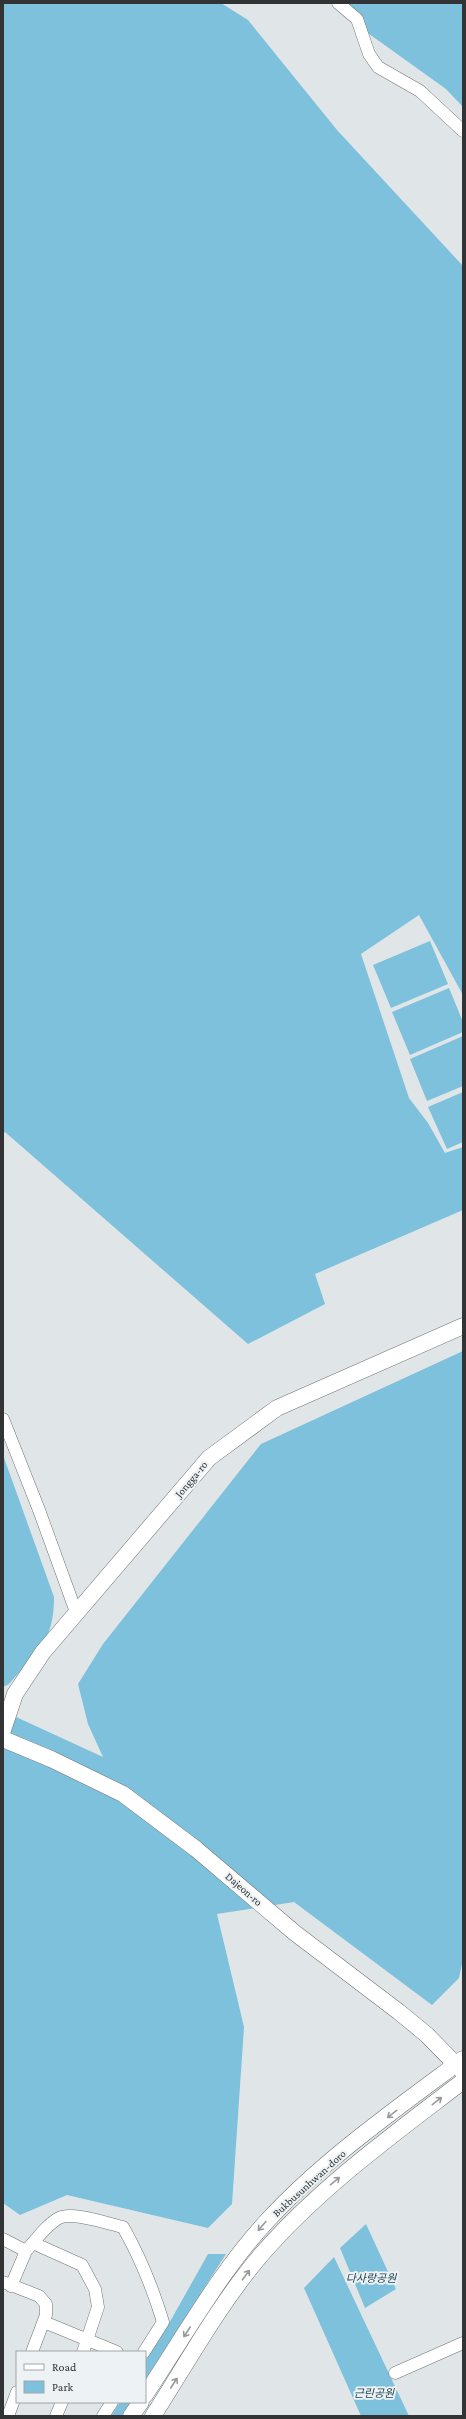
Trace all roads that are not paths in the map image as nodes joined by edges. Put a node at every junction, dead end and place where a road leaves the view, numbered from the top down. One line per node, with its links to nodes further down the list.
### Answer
1 (338, 3): 2 (street)
2 (463, 131)
3 (463, 1326): 5 (main road, Jongga-ro)
4 (3, 1419): 5 (street)
5 (76, 1612): 6 (main road, Jongga-ro)
6 (3, 1730)
7 (3, 1739): 8 (main road, Dajeon-ro)
8 (461, 2065): 21 (main road, Bukbusunhwan-doro, one-way to 21)
9 (463, 2081): 30 (main road, Bukbusunhwan-doro, one-way to 9)
10 (3, 2239): 11 (street)
11 (30, 2247): 12 (street); 14 (street); 19 (street)
12 (7, 2284): 13 (street)
13 (44, 2322): 14 (street); 16 (street)
14 (88, 2340): 17 (street); 18 (street)
15 (463, 2343): 20 (street)
16 (32, 2351)
17 (83, 2351)
18 (115, 2351)
19 (145, 2351)
20 (395, 2374)
21 (146, 2393)
22 (16, 2395): 26 (street)
23 (62, 2403): 27 (street)
24 (111, 2403): 28 (street)
25 (140, 2403): 29 (main road)
26 (8, 2416)
27 (56, 2416)
28 (103, 2416)
29 (131, 2416)
30 (152, 2416)

